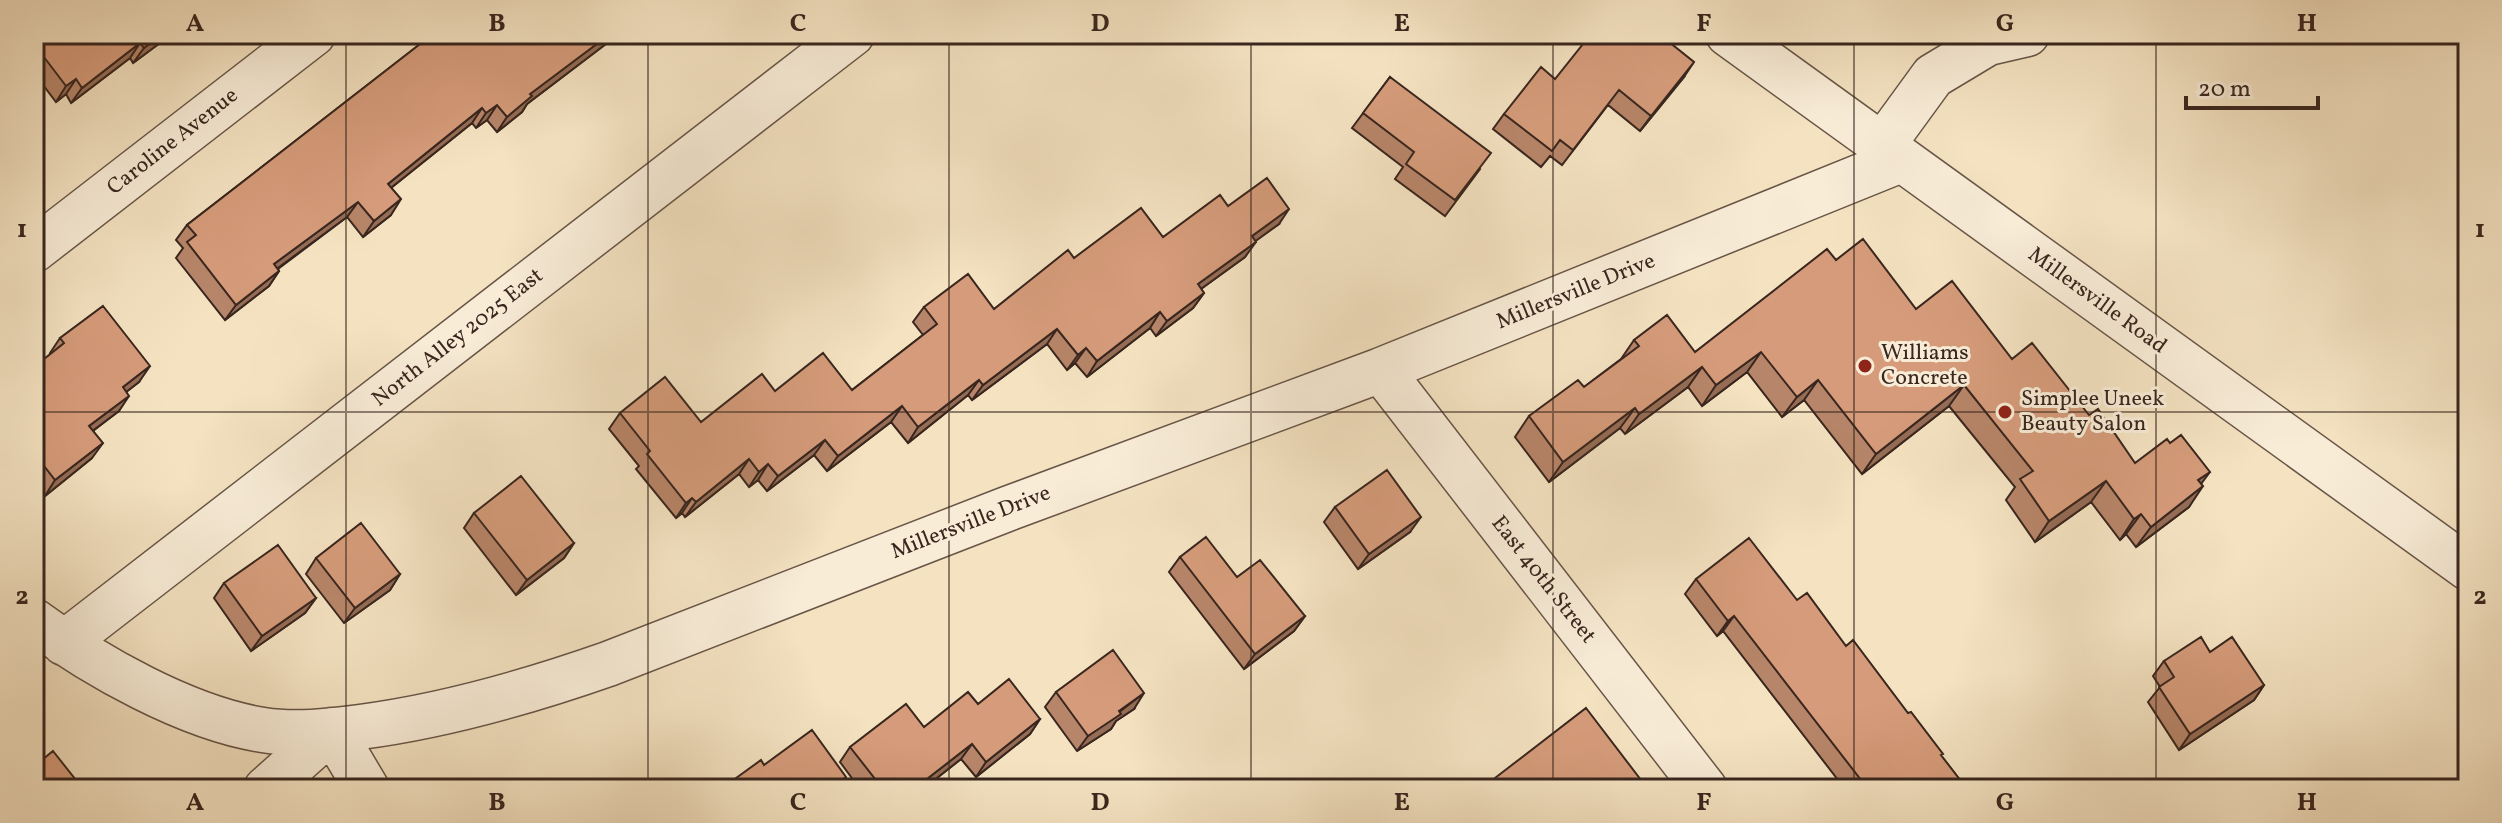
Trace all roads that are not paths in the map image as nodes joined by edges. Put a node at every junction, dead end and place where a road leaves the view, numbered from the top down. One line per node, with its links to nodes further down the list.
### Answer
1 (313, 34): 6 (street, Caroline Avenue)
2 (852, 34): 9 (street, North Alley 2025 East)
3 (1728, 34): 5 (street, Millersville Road)
4 (2027, 34): 5 (street)
5 (1892, 153): 7 (street, Millersville Drive); 8 (street, Millersville Road)
6 (34, 250)
7 (1381, 370): 10 (street, Millersville Drive); 13 (street, East 40th Street)
8 (2468, 568)
9 (49, 632): 10 (street, Millersville Drive)
10 (332, 730): 11 (street); 12 (street)
11 (266, 789)
12 (367, 789)
13 (1705, 789)

